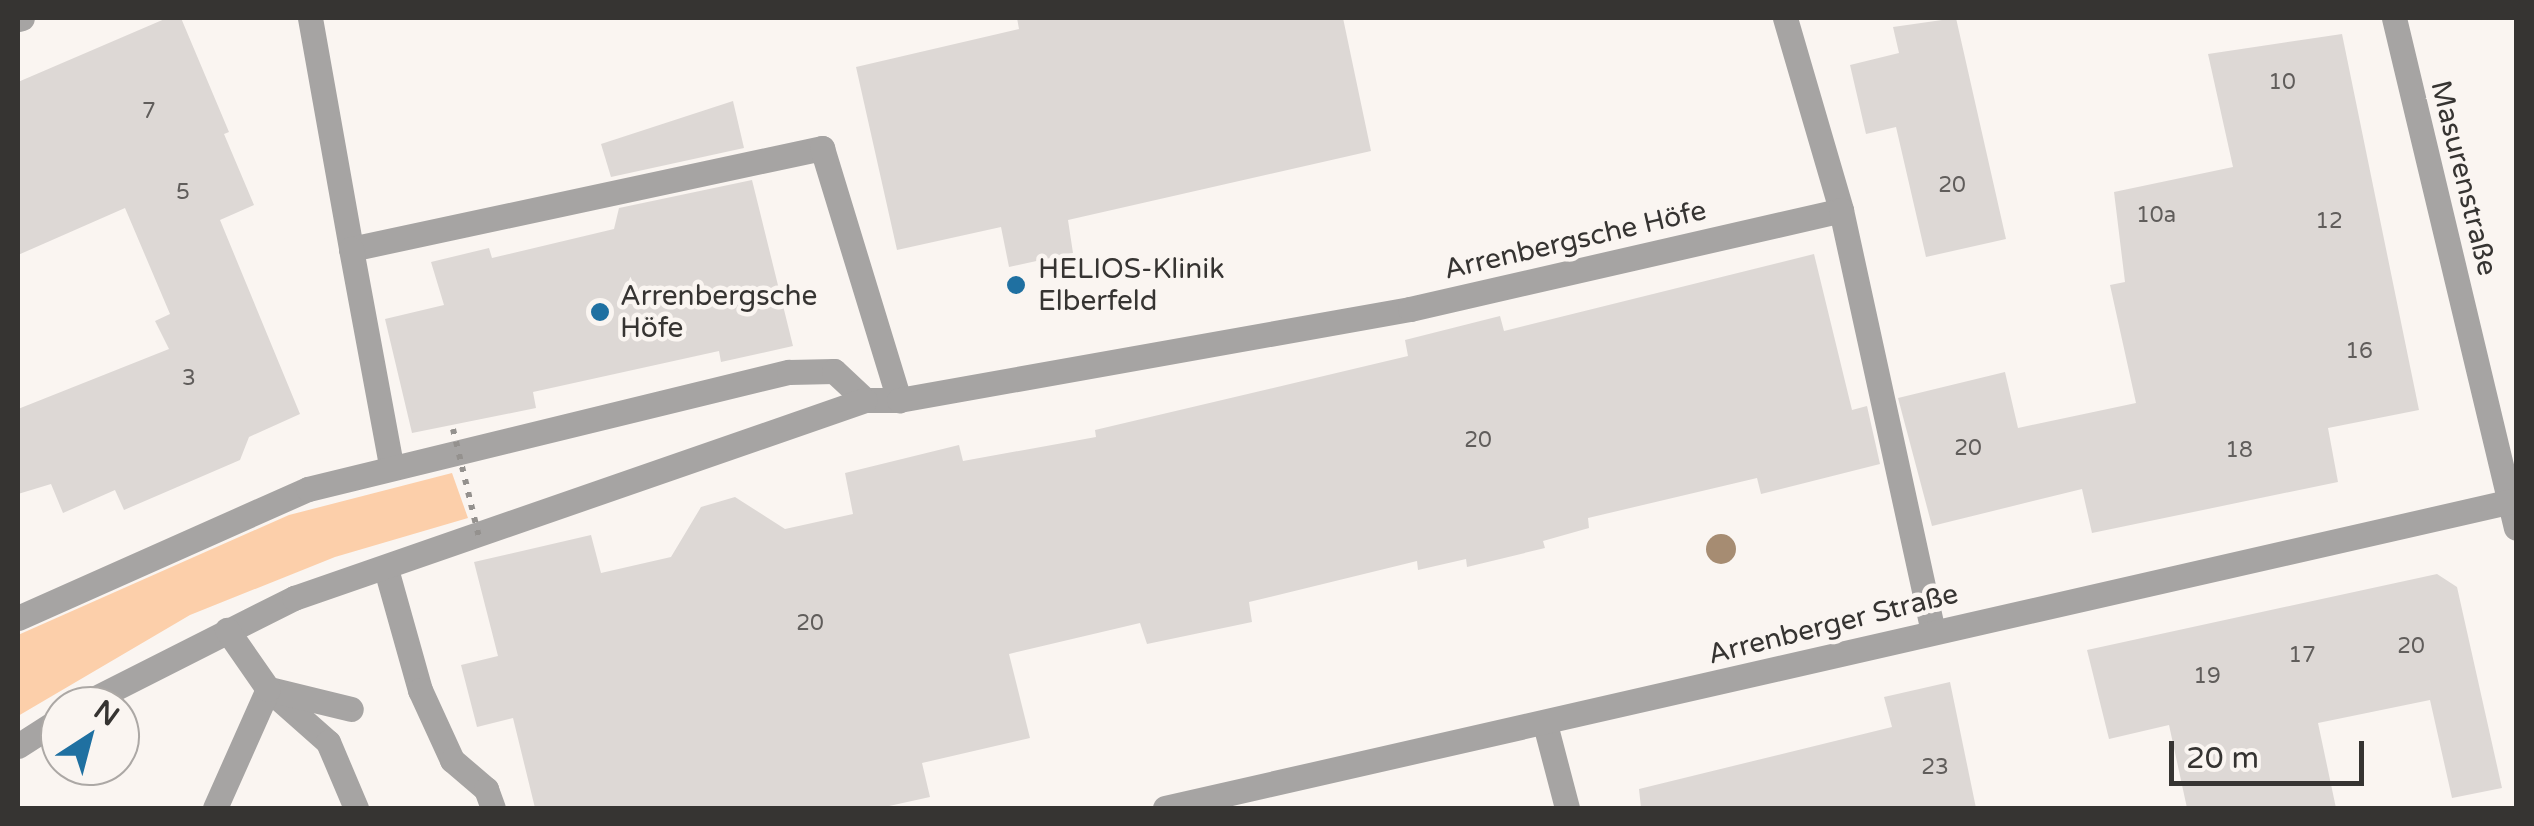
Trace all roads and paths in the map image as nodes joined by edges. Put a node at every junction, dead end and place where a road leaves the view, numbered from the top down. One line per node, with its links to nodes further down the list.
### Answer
1 (310, 18): 5 (street)
2 (1785, 18): 4 (street)
3 (2394, 18): 10 (street, Masurenstraße)
4 (1840, 210): 7 (street, Arrenbergsche Höfe); 16 (street)
5 (350, 249): 7 (street); 9 (street)
6 (864, 400): 7 (street, Arrenbergsche Höfe); 9 (street); 12 (street, Arrenbergsche Höfe)
7 (899, 400)
8 (453, 429): 12 (path, bridge)
9 (390, 465): 14 (street)
10 (2514, 500): 11 (street, Masurenstraße); 16 (street, Arrenberger Straße)
11 (2516, 528)
12 (479, 538): 13 (street, Arrenbergsche Höfe)
13 (386, 569): 15 (street, Arrenbergsche Höfe); 25 (street)
14 (18, 618)
15 (227, 630): 17 (street, Arrenbergsche Höfe); 18 (street)
16 (1932, 630): 20 (street, Arrenberger Straße)
17 (119, 686)
18 (268, 689): 19 (street); 23 (street); 24 (street)
19 (351, 709)
20 (1545, 724): 26 (street, Arrenberger Straße); 27 (street)
21 (40, 731): 22 (street)
22 (18, 746)
23 (215, 808)
24 (356, 808)
25 (493, 808)
26 (1165, 808)
27 (1568, 808)

